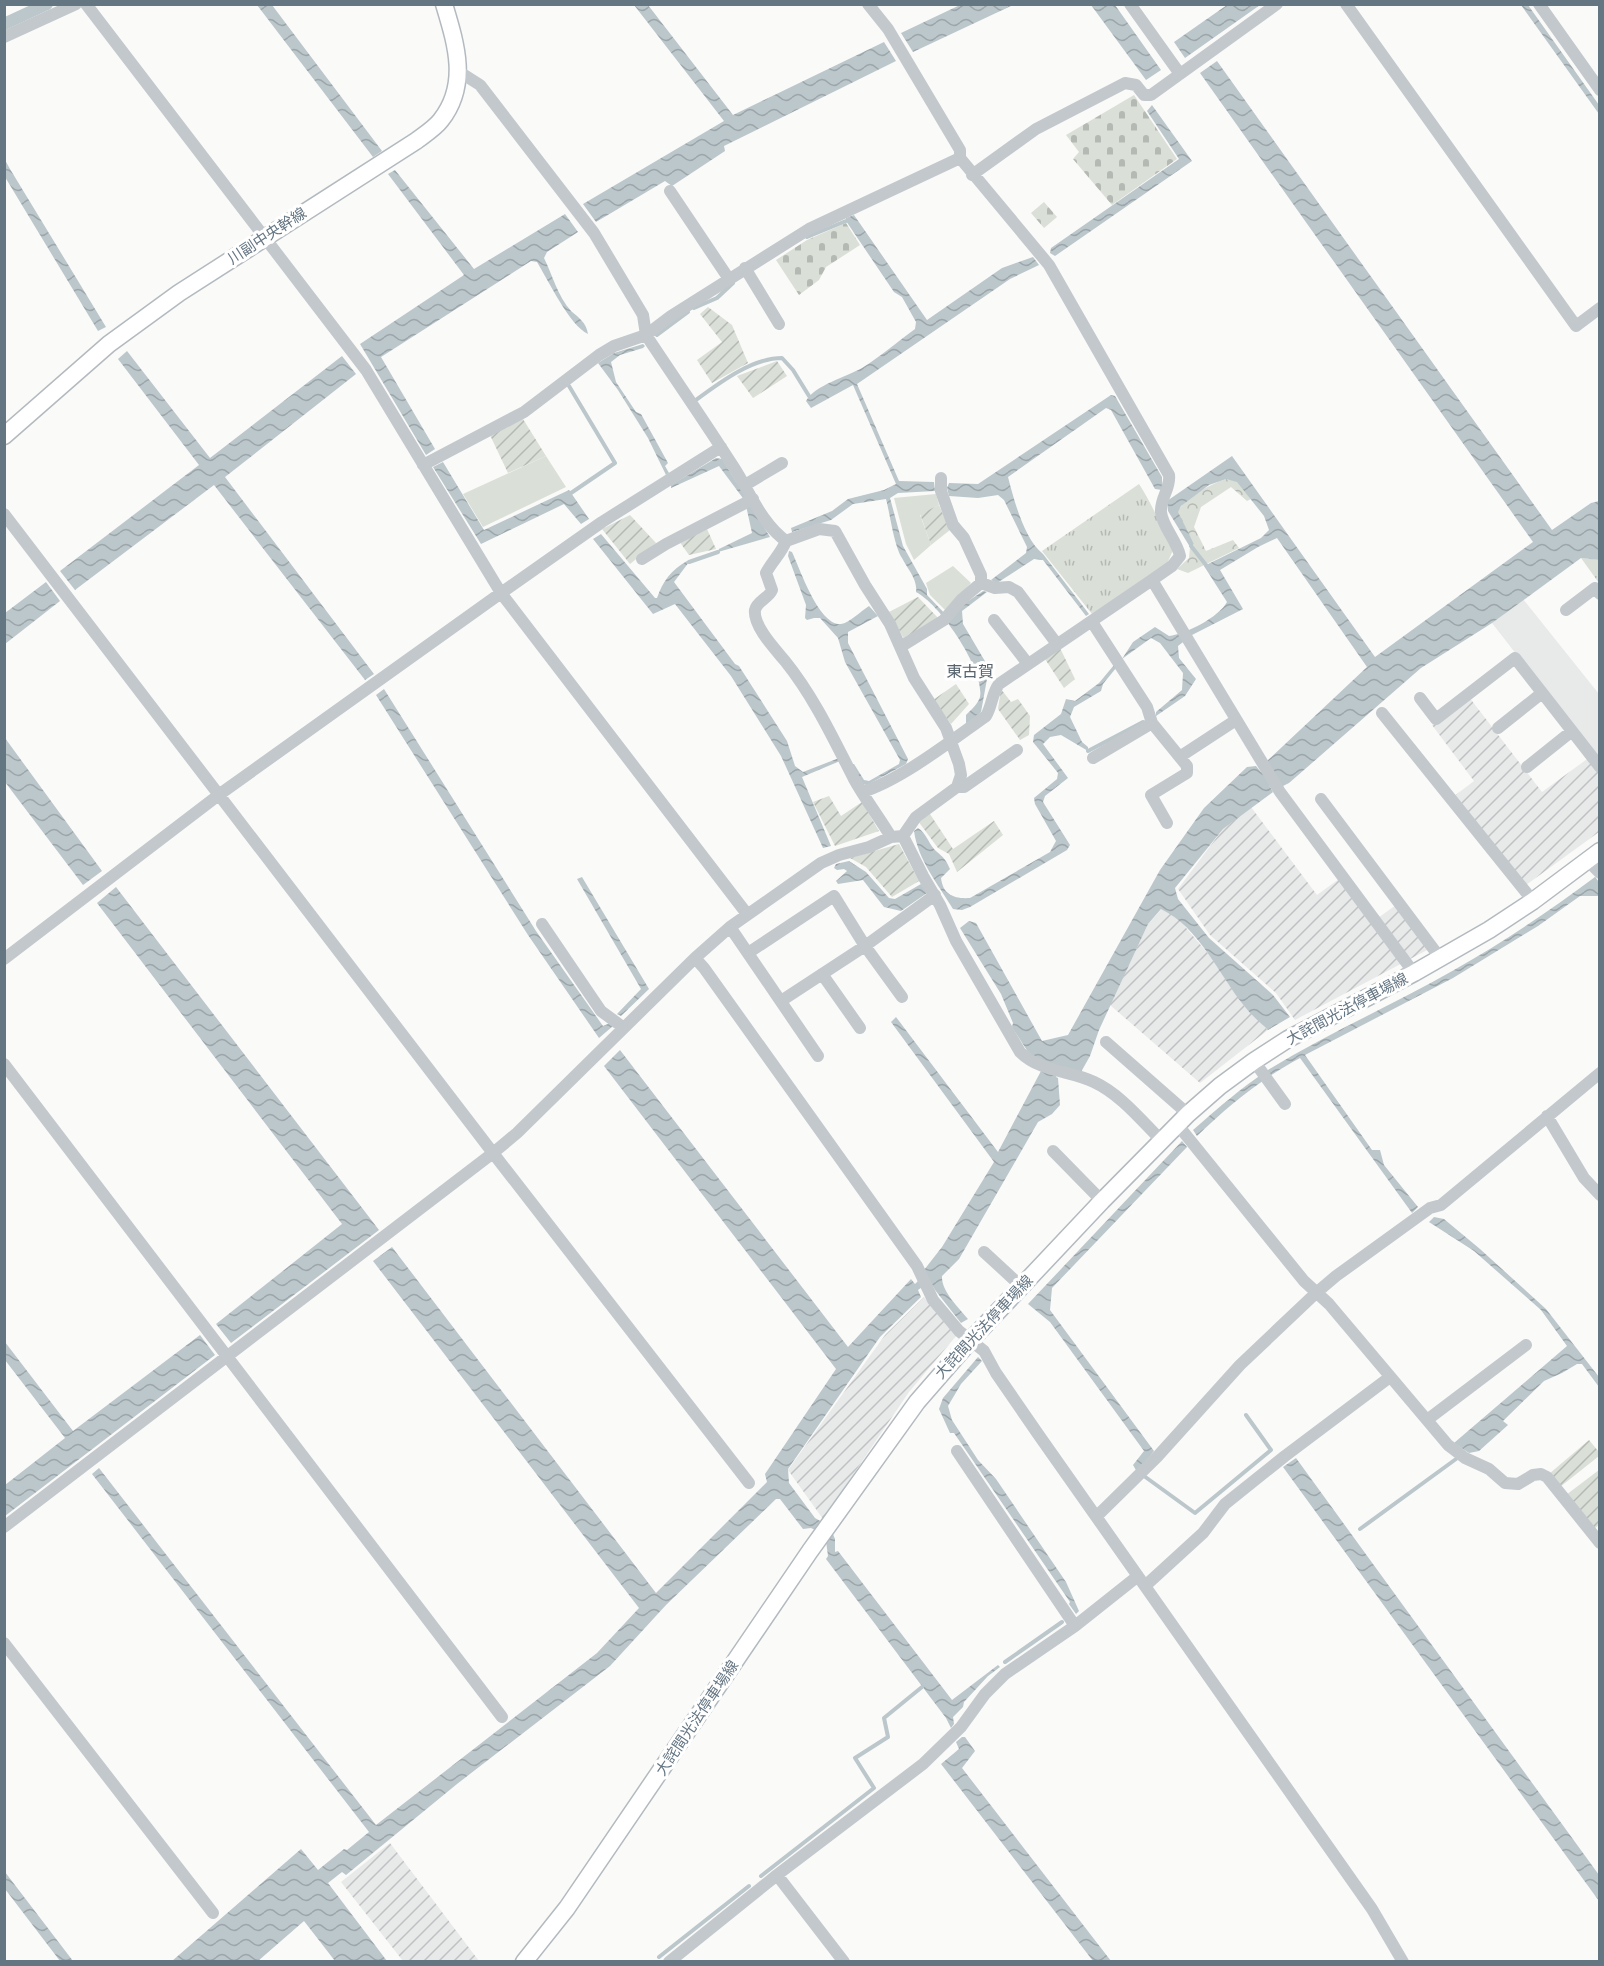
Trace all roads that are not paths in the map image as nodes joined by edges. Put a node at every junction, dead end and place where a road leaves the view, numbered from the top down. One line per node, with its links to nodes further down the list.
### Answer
1 (76, 4): 9 (street)
2 (86, 4): 16 (street)
3 (444, 4): 10 (main road, 川副中央幹線)
4 (868, 4): 13 (street)
5 (1130, 4): 11 (street)
6 (1277, 4): 11 (street)
7 (1346, 4): 19 (street)
8 (1539, 4): 12 (street)
9 (4, 37)
10 (458, 71): 16 (main road, 川副中央幹線); 21 (street)
11 (1180, 74): 14 (street)
12 (1599, 90)
13 (960, 158): 14 (street); 17 (street)
14 (972, 175): 32 (street)
15 (670, 191): 18 (street)
16 (265, 237): 22 (main road, 川副中央幹線); 25 (street)
17 (745, 268): 18 (street); 20 (street)
18 (729, 279): 21 (street)
19 (1599, 308)
20 (779, 324)
21 (646, 335): 23 (street); 25 (street)
22 (4, 436)
23 (721, 447): 27 (street); 34 (street)
24 (782, 463): 27 (street)
25 (423, 465): 34 (street)
26 (941, 478): 33 (street)
27 (745, 485): 28 (street)
28 (748, 502): 30 (street); 31 (street)
29 (4, 514): 57 (street)
30 (786, 541): 40 (street); 56 (street)
31 (642, 558)
32 (1152, 580): 38 (street); 45 (street)
33 (981, 583): 39 (street); 40 (street)
34 (501, 593): 57 (street); 64 (street)
35 (1599, 594): 36 (street)
36 (1566, 610)
37 (994, 620): 41 (street)
38 (1092, 622): 39 (street); 46 (street)
39 (1057, 644): 41 (street)
40 (902, 646): 49 (street)
41 (1028, 664): 49 (street)
42 (1542, 693): 43 (street); 47 (street); 48 (street)
43 (1420, 698)
44 (1382, 713): 63 (street)
45 (1236, 720): 51 (street); 73 (street)
46 (1152, 723): 51 (street); 52 (street)
47 (1498, 728)
48 (1572, 732): 53 (street); 54 (street)
49 (951, 741): 55 (street); 56 (street)
50 (1017, 750): 55 (street)
51 (1181, 756): 59 (street)
52 (1093, 758)
53 (1527, 767)
54 (1599, 767)
55 (957, 787): 60 (street)
56 (862, 792): 60 (street)
57 (220, 794): 70 (street); 88 (street)
58 (1321, 799): 71 (street)
59 (1167, 823)
60 (897, 836): 62 (street); 64 (street)
61 (1596, 862): 63 (main road, 大詫間光法停車場線)
62 (935, 895): 67 (street); 86 (street)
63 (1533, 901): 71 (main road, 大詫間光法停車場線)
64 (747, 914): 66 (street)
65 (542, 924): 76 (street)
66 (730, 927): 68 (street); 69 (street)
67 (865, 946): 68 (street); 72 (street); 74 (street)
68 (748, 953): 75 (street)
69 (695, 958): 76 (street); 94 (street)
70 (4, 959)
71 (1442, 959): 73 (main road, 大詫間光法停車場線)
72 (822, 974): 75 (street); 77 (street)
73 (1414, 974): 81 (main road, 大詫間光法停車場線)
74 (902, 997)
75 (781, 1002): 79 (street)
76 (624, 1028): 88 (street)
77 (860, 1028)
78 (1106, 1042): 85 (street)
79 (818, 1056)
80 (4, 1064): 96 (street)
81 (1261, 1070): 83 (street); 85 (main road, 大詫間光法停車場線)
82 (1599, 1073): 84 (street)
83 (1285, 1104)
84 (1547, 1116): 89 (street); 93 (street)
85 (1183, 1119): 86 (main road, 大詫間光法停車場線); 93 (street)
86 (1161, 1140): 90 (main road, 大詫間光法停車場線)
87 (1053, 1151): 90 (street)
88 (493, 1153): 96 (street); 100 (street)
89 (1599, 1195)
90 (1102, 1201): 92 (main road, 大詫間光法停車場線)
91 (984, 1252): 92 (street)
92 (1022, 1287): 94 (main road, 大詫間光法停車場線)
93 (1316, 1293): 97 (street); 101 (street)
94 (970, 1341): 101 (street); 110 (main road, 大詫間光法停車場線)
95 (1526, 1345): 98 (street)
96 (229, 1356): 102 (street); 107 (street)
97 (1390, 1377): 98 (street); 104 (street)
98 (1427, 1420): 103 (street)
99 (957, 1451): 105 (street)
100 (749, 1483)
101 (1097, 1516): 104 (street)
102 (4, 1527)
103 (1599, 1544)
104 (1141, 1581): 105 (street); 113 (street)
105 (1075, 1626): 108 (street)
106 (4, 1643): 109 (street)
107 (502, 1717)
108 (777, 1875): 111 (street); 112 (street)
109 (213, 1913)
110 (524, 1962)
111 (669, 1962)
112 (844, 1962)
113 (1403, 1962)

